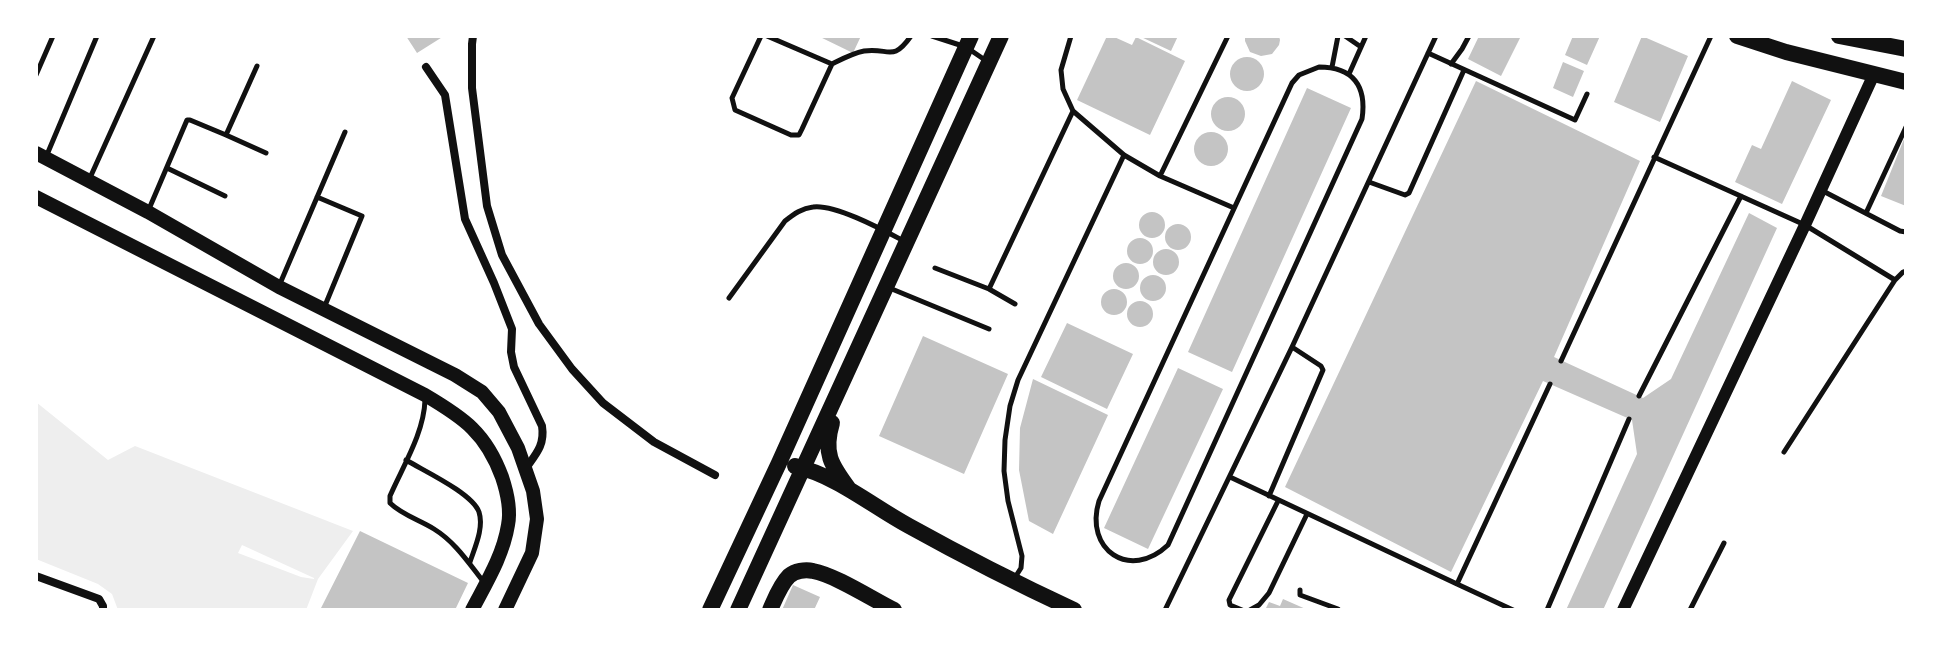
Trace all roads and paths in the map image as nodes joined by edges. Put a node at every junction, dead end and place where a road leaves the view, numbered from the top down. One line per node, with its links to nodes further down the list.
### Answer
1 (53, 36): 32 (lane)
2 (97, 36): 40 (lane)
3 (154, 36): 45 (lane)
4 (473, 36): 81 (street)
5 (764, 36): 24 (lane); 24 (lane)
6 (911, 36): 24 (lane)
7 (932, 36): 19 (lane)
8 (1001, 36): 23 (main road)
9 (1071, 36): 35 (lane)
10 (1228, 36): 44 (lane)
11 (1338, 36): 28 (lane)
12 (1345, 36): 20 (lane)
13 (1366, 36): 20 (lane)
14 (1436, 36): 22 (lane)
15 (1469, 36): 25 (lane)
16 (1711, 36): 42 (lane)
17 (1737, 36): 31 (main road)
18 (1839, 36): 21 (main road)
19 (968, 41): 23 (lane); 56 (main road)
20 (1361, 47): 30 (lane)
21 (1906, 49)
22 (1428, 53): 25 (lane); 46 (lane)
23 (989, 63): 58 (main road)
24 (832, 64)
25 (1451, 64): 29 (lane)
26 (257, 66): 38 (lane)
27 (426, 67): 79 (street)
28 (1332, 67): 30 (lane); 52 (lane)
29 (1464, 70): 34 (lane); 46 (lane)
30 (1349, 74): 52 (lane)
31 (1874, 74): 33 (main road); 47 (street)
32 (36, 75)
33 (1906, 82)
34 (1587, 94)
35 (1073, 111): 41 (lane); 64 (lane)
36 (1906, 127): 54 (lane)
37 (345, 132): 51 (lane)
38 (226, 135): 39 (lane); 43 (lane)
39 (266, 153)
40 (41, 155): 45 (main road)
41 (1124, 155): 44 (lane); 90 (lane)
42 (1654, 157): 49 (lane); 70 (lane)
43 (167, 168): 48 (lane); 53 (lane)
44 (1160, 176): 52 (lane)
45 (88, 180): 53 (main road)
46 (1369, 182): 69 (lane)
47 (1821, 190): 54 (lane); 55 (street)
48 (225, 196)
49 (1741, 196): 55 (lane); 74 (lane)
50 (36, 197): 73 (main road)
51 (317, 197): 62 (lane); 67 (lane)
52 (1234, 208)
53 (148, 212): 62 (main road)
54 (1866, 213): 57 (lane)
55 (1805, 225): 61 (lane); 108 (street)
56 (884, 231): 58 (lane); 65 (lane); 78 (main road)
57 (1906, 232)
58 (906, 243): 63 (main road)
59 (935, 268): 64 (lane)
60 (1906, 271): 61 (lane)
61 (1895, 280): 76 (lane)
62 (279, 287): 67 (main road)
63 (886, 287): 68 (lane); 72 (main road)
64 (989, 289): 66 (lane)
65 (729, 298)
66 (1015, 304)
67 (323, 309): 79 (main road)
68 (989, 329)
69 (1292, 347): 82 (lane); 84 (lane)
70 (1561, 361)
71 (1550, 384): 92 (lane)
72 (842, 385): 80 (main road); 83 (main road)
73 (425, 395): 77 (lane); 91 (main road)
74 (1639, 396)
75 (1629, 419): 107 (lane)
76 (1784, 452)
77 (406, 460): 88 (lane); 88 (lane)
78 (779, 463): 80 (main road); 98 (main road)
79 (525, 468): 97 (main road)
80 (804, 468): 83 (main road); 99 (main road)
81 (715, 475)
82 (1230, 477): 84 (lane); 103 (lane)
83 (850, 490): 90 (main road)
84 (1269, 496): 85 (lane)
85 (1278, 501): 86 (lane); 104 (lane)
86 (1307, 514): 92 (lane); 105 (lane)
87 (1724, 543): 109 (lane)
88 (469, 563): 91 (lane)
89 (36, 576): 94 (street)
90 (1013, 580): 102 (main road)
91 (485, 584): 96 (main road)
92 (1457, 584): 106 (lane)
93 (1300, 590): 95 (lane)
94 (103, 608)
95 (1338, 609)
96 (472, 610)
97 (505, 610)
98 (710, 610)
99 (738, 610)
100 (770, 610): 101 (main road)
101 (894, 610)
102 (1074, 610)
103 (1165, 610)
104 (1242, 610)
105 (1250, 610)
106 (1513, 610)
107 (1547, 610)
108 (1623, 610)
109 (1690, 610)

